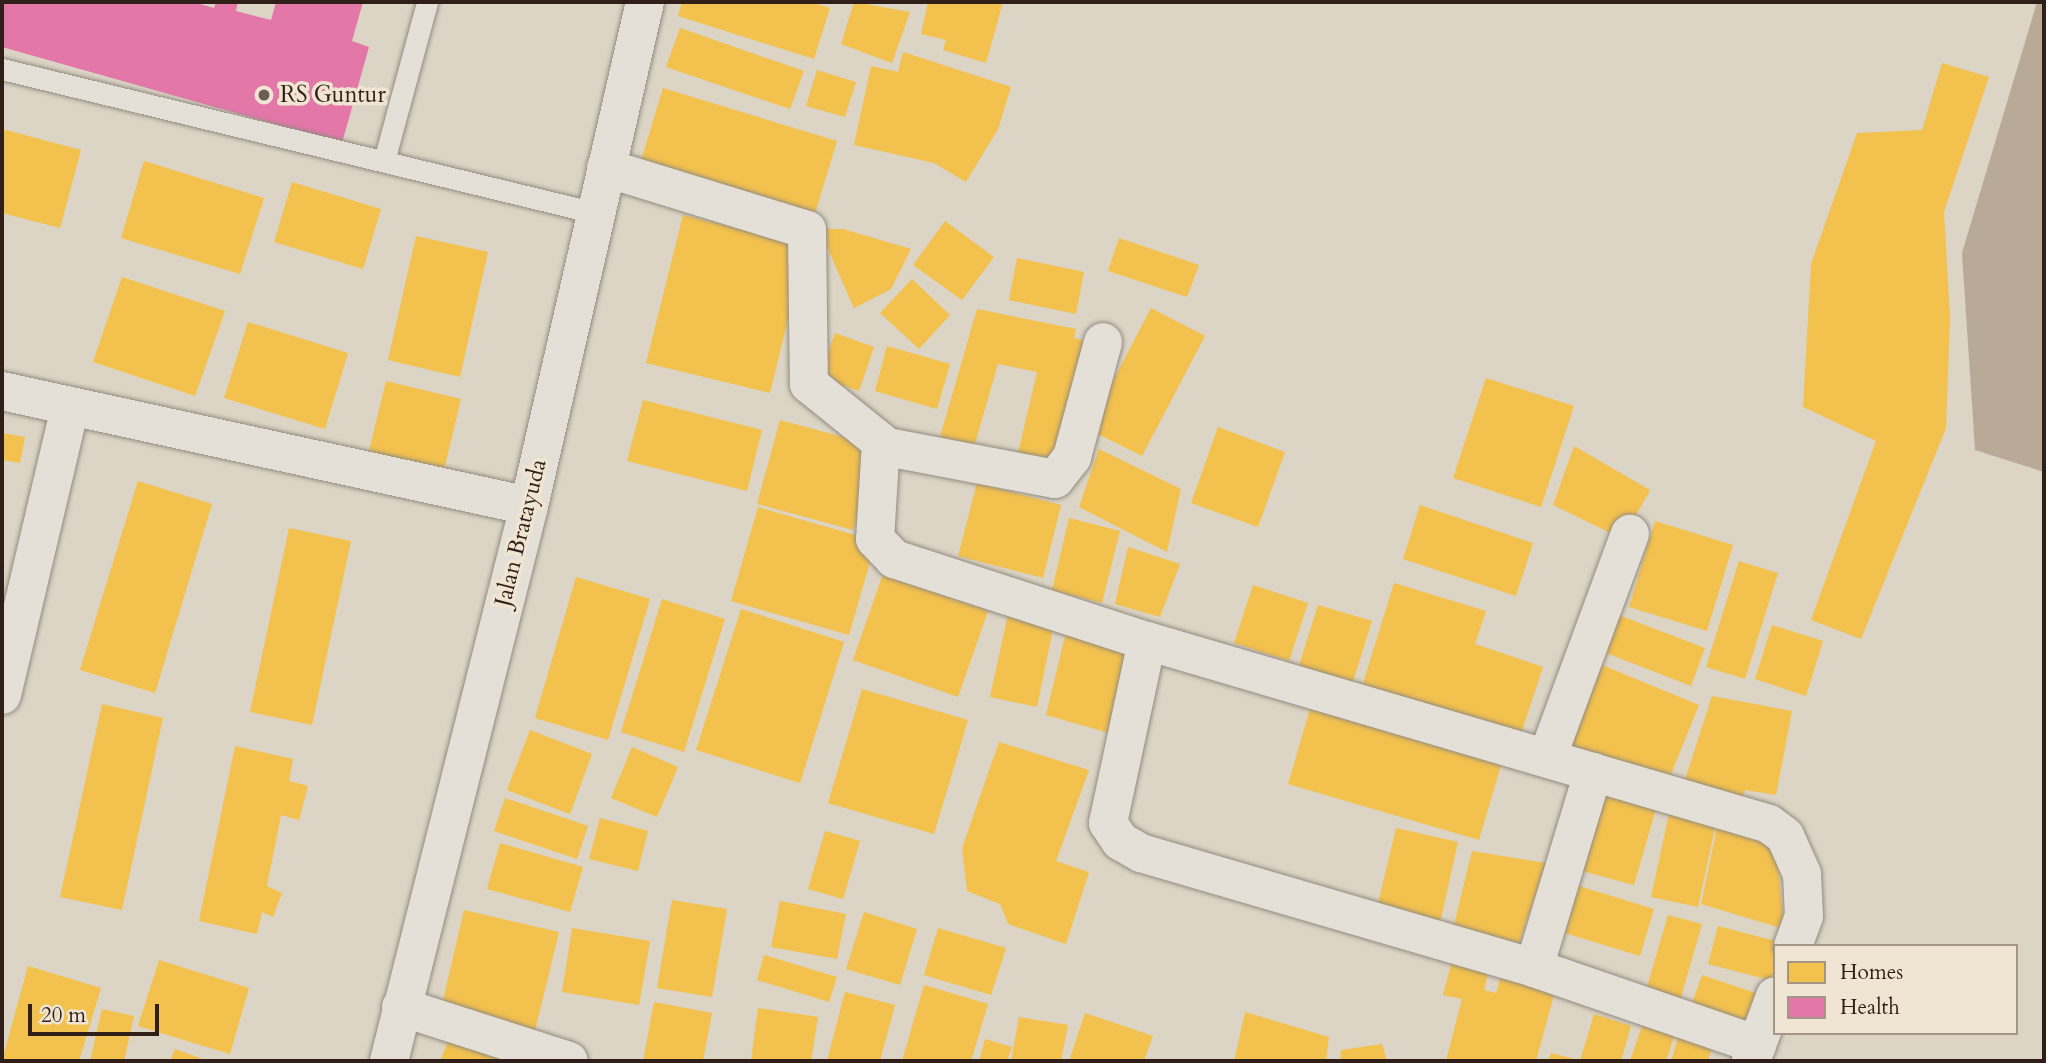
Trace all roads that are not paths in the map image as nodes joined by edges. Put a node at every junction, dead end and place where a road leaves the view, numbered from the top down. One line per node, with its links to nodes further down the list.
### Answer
1 (427, 2): 4 (lane)
2 (645, 2): 5 (street, Jalan Bratayuda)
3 (2, 69): 4 (lane)
4 (385, 157): 6 (lane)
5 (607, 168): 6 (street, Jalan Bratayuda); 10 (street)
6 (596, 213): 11 (street, Jalan Bratayuda)
7 (1103, 342): 10 (street)
8 (2, 391): 9 (street)
9 (70, 408): 11 (street); 14 (street)
10 (882, 446): 13 (street)
11 (529, 506): 20 (street, Jalan Bratayuda)
12 (1630, 534): 15 (street)
13 (1147, 641): 15 (street); 18 (street)
14 (2, 695)
15 (1547, 758): 16 (street)
16 (1593, 772): 17 (street); 18 (street)
17 (1793, 944)
18 (1534, 968): 21 (street)
19 (1773, 1001): 21 (street)
20 (401, 1007): 22 (street, Jalan Bratayuda); 23 (street)
21 (1754, 1053)
22 (389, 1061)
23 (569, 1061)

